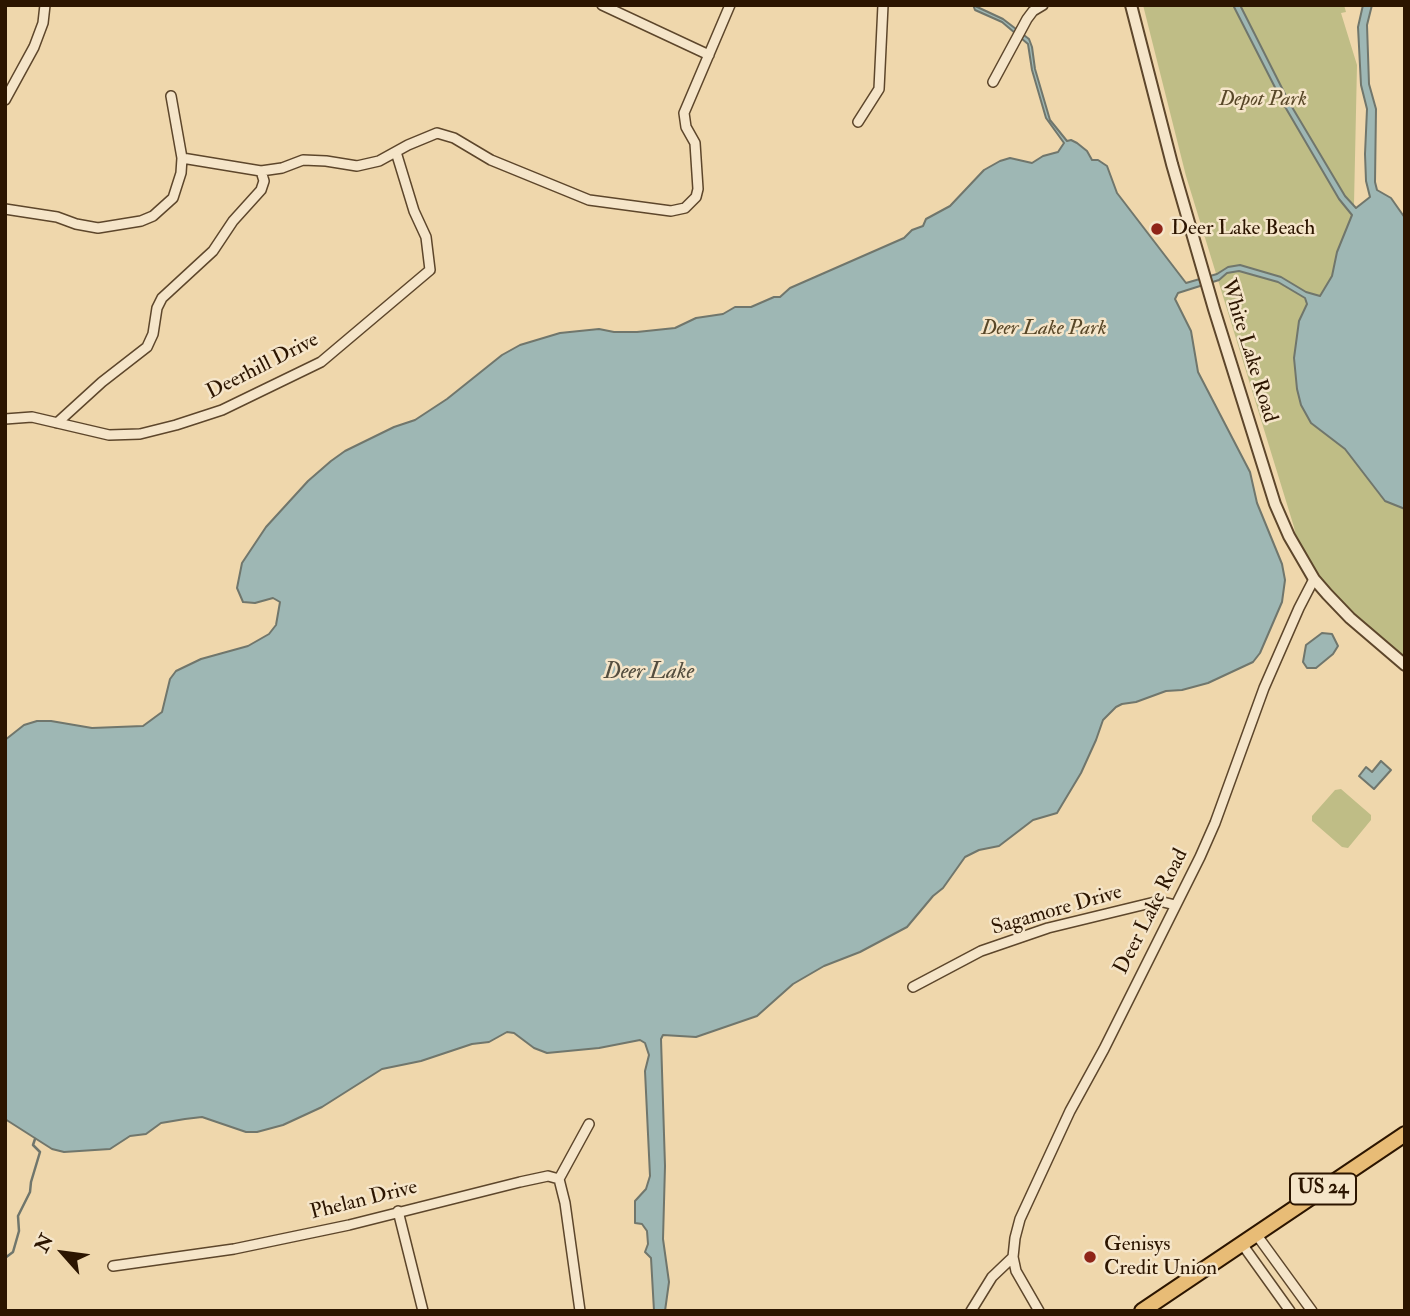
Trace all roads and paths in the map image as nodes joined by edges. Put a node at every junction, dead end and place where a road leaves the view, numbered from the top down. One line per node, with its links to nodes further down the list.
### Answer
1 (45, 5): 10 (street)
2 (602, 5): 7 (street)
3 (730, 5): 7 (street)
4 (883, 5): 11 (street)
5 (1043, 5): 8 (street)
6 (1131, 5): 18 (street, White Lake Road)
7 (709, 55): 12 (street)
8 (992, 82)
9 (171, 96): 13 (street)
10 (5, 100)
11 (858, 122)
12 (396, 152): 14 (street); 17 (street, Deerhill Drive)
13 (182, 158): 14 (street); 15 (street)
14 (261, 171): 17 (street)
15 (5, 209)
16 (5, 419): 17 (street, Deerhill Drive)
17 (57, 423)
18 (1314, 579): 19 (street, White Lake Road); 20 (street, Deer Lake Road)
19 (1405, 665)
20 (1175, 905): 21 (street, Sagamore Drive); 28 (street, Deer Lake Road)
21 (913, 987)
22 (589, 1124): 24 (street)
23 (1405, 1134): 26 (main road, US 24)
24 (559, 1179): 25 (street, Phelan Drive); 31 (street)
25 (398, 1211): 29 (street, Phelan Drive); 30 (street)
26 (1256, 1234): 27 (main road, US 24); 36 (street)
27 (1242, 1244): 34 (main road, US 24); 35 (street)
28 (1013, 1257): 32 (street); 33 (street)
29 (113, 1266)
30 (423, 1311)
31 (580, 1311)
32 (971, 1311)
33 (1038, 1311)
34 (1142, 1311)
35 (1290, 1311)
36 (1312, 1311)

